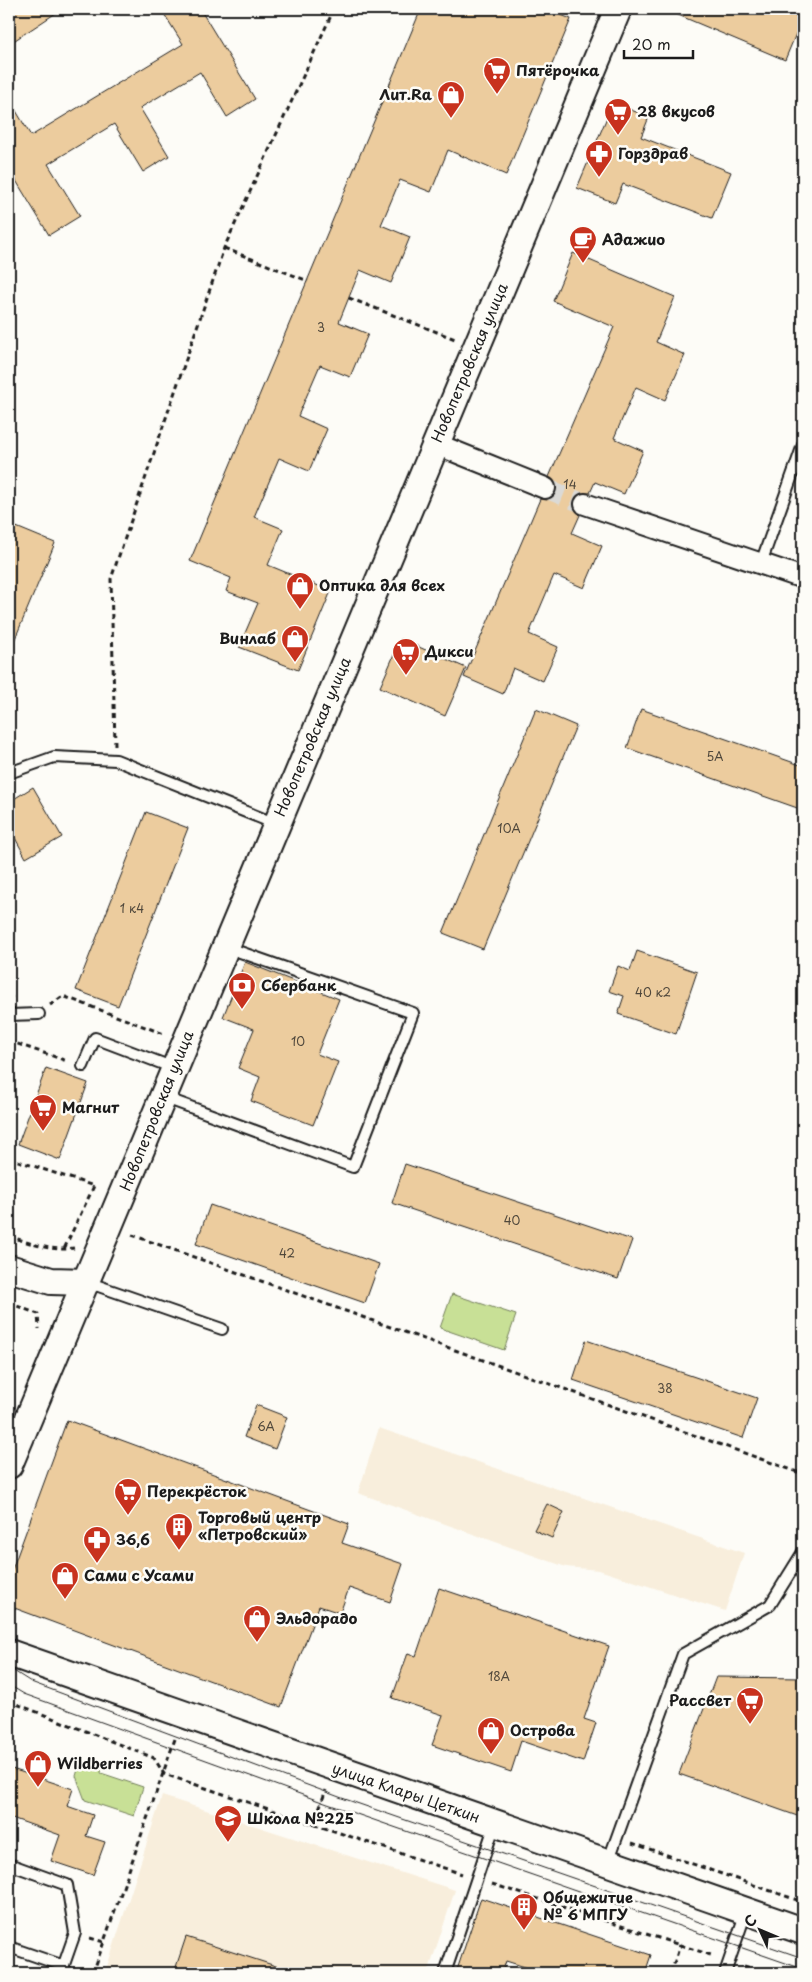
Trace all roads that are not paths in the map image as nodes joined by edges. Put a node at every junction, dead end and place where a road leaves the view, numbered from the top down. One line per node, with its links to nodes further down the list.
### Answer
1 (618, 9): 2 (street, Новопетровская улица)
2 (436, 444): 4 (street); 9 (street, Новопетровская улица)
3 (803, 445): 6 (lane)
4 (545, 488)
5 (585, 504): 6 (street)
6 (761, 563): 7 (street)
7 (803, 578)
8 (9, 773): 9 (lane)
9 (277, 824): 10 (street, Новопетровская улица)
10 (225, 947): 14 (street, Новопетровская улица); 15 (lane)
11 (39, 1014): 12 (lane)
12 (9, 1015)
13 (83, 1066): 14 (lane)
14 (174, 1068): 15 (street, Новопетровская улица)
15 (162, 1097): 17 (street, Новопетровская улица)
16 (9, 1268): 17 (street)
17 (87, 1282): 18 (lane); 19 (street, Новопетровская улица)
18 (222, 1329)
19 (9, 1465)
20 (803, 1552): 23 (lane)
21 (9, 1653): 22 (street, улица Клары Цеткин)
22 (495, 1824): 23 (street, улица Клары Цеткин); 29 (lane)
23 (608, 1863): 25 (street, улица Клары Цеткин)
24 (9, 1864): 28 (lane)
25 (746, 1911): 26 (street, улица Клары Цеткин); 30 (lane)
26 (803, 1931)
27 (9, 1948): 28 (lane)
28 (63, 1970)
29 (445, 1973)
30 (725, 1973)

